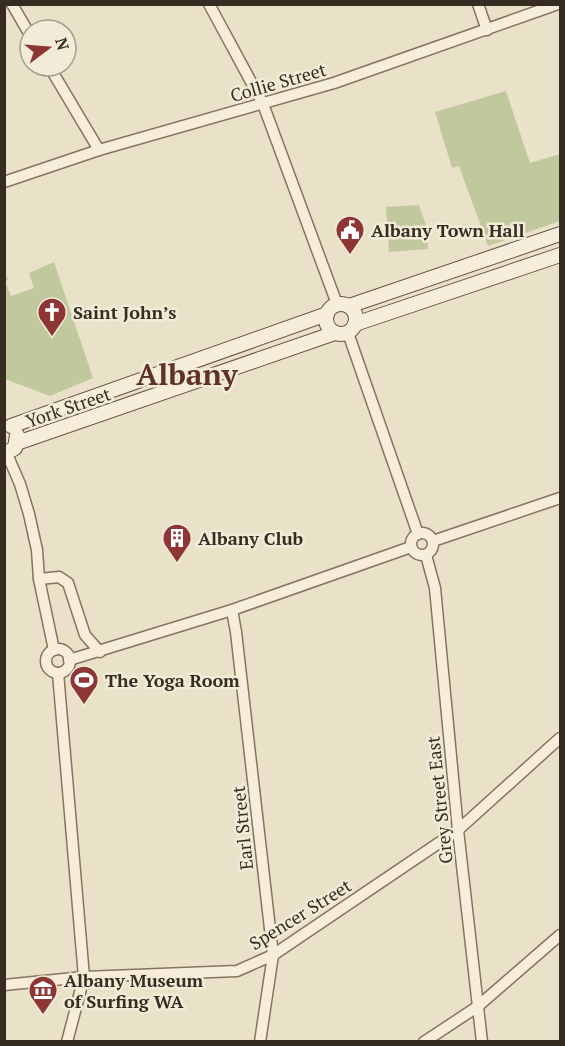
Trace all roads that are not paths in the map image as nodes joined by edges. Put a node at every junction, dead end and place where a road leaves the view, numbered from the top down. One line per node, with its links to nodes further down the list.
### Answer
1 (12, 4): 5 (street)
2 (209, 4): 8 (street)
3 (478, 4): 6 (street)
4 (558, 4): 6 (street, Collie Street)
5 (20, 18)
6 (487, 30): 8 (street, Collie Street)
7 (56, 78): 9 (street)
8 (263, 104): 9 (street, Collie Street); 13 (street)
9 (99, 150): 10 (street, Collie Street)
10 (4, 182)
11 (561, 234): 13 (main road, York Street)
12 (561, 255): 14 (main road, York Street)
13 (337, 308): 14 (main road); 14 (main road); 15 (main road, York Street)
14 (346, 330): 16 (main road, York Street); 18 (street)
15 (8, 425): 16 (main road)
16 (9, 450): 22 (street)
17 (561, 498): 19 (street)
18 (418, 534): 19 (street); 20 (street)
19 (433, 541): 21 (street)
20 (411, 548): 21 (street); 23 (street)
21 (426, 555): 29 (street, Grey Street East)
22 (39, 579): 24 (street); 25 (street)
23 (232, 610): 25 (street); 31 (street, Earl Street)
24 (54, 650): 26 (street); 27 (street)
25 (100, 652): 26 (street)
26 (69, 660): 27 (street)
27 (58, 673): 32 (street)
28 (561, 738): 29 (street, Spencer Street)
29 (458, 830): 31 (street, Spencer Street); 34 (street, Grey Street East)
30 (561, 935): 34 (street)
31 (273, 954): 32 (street, Spencer Street); 36 (street, Earl Street)
32 (84, 977): 33 (street, Spencer Street); 35 (street)
33 (4, 985)
34 (477, 1007): 37 (street); 38 (street, Grey Street East)
35 (67, 1041)
36 (260, 1041)
37 (424, 1041)
38 (482, 1041)

